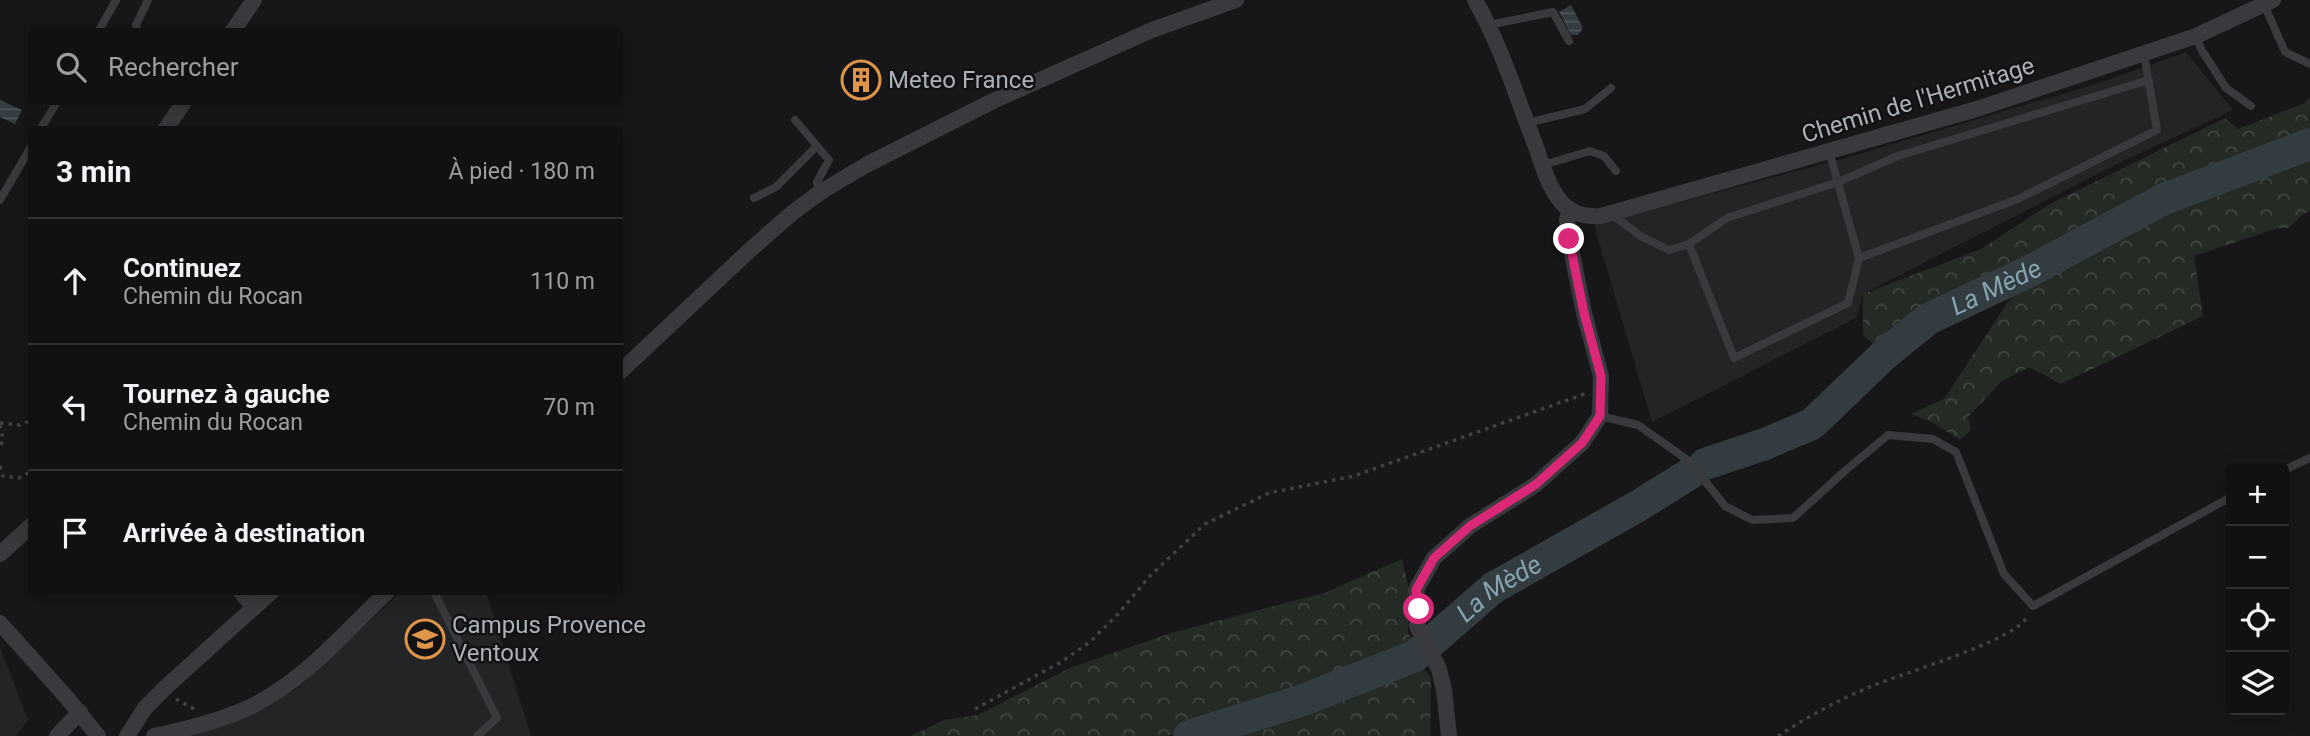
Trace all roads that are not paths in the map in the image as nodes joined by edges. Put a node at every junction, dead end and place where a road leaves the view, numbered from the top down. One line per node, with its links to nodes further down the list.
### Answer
1 (116, 0): 8 (lane)
2 (148, 0): 9 (lane)
3 (254, 0): 10 (street)
4 (1236, 0): 30 (street)
5 (1475, 0): 7 (street)
6 (2269, 2): 11 (street, Chemin de l'Hermitage); 14 (lane)
7 (1489, 24): 12 (lane); 21 (street)
8 (100, 28)
9 (137, 28)
10 (235, 28)
11 (2196, 36): 13 (street, Chemin de l'Hermitage); 19 (lane)
12 (1569, 41)
13 (2144, 54): 15 (lane); 25 (street, Chemin de l'Hermitage)
14 (2310, 64)
15 (2149, 80): 29 (lane); 36 (lane)
16 (1611, 88): 21 (lane)
17 (55, 105): 22 (lane)
18 (182, 105): 23 (street)
19 (2251, 106)
20 (795, 120): 24 (lane)
21 (1527, 123): 27 (street)
22 (42, 126)
23 (168, 126)
24 (817, 146): 30 (lane); 31 (lane)
25 (1829, 151): 29 (lane); 34 (street, Chemin de l'Hermitage)
26 (28, 152): 32 (lane)
27 (1543, 165): 28 (lane); 33 (street)
28 (1616, 171)
29 (1838, 182): 35 (lane); 36 (lane)
30 (819, 194): 37 (street)
31 (754, 198)
32 (0, 200)
33 (1570, 209): 34 (street, Chemin de l'Hermitage); 38 (street)
34 (1610, 213): 35 (lane)
35 (1689, 244): 36 (lane)
36 (1859, 258)
37 (623, 369)
38 (1600, 416): 41 (lane); 56 (street)
39 (2310, 458): 40 (lane)
40 (2289, 468)
41 (2226, 501)
42 (28, 529): 43 (street)
43 (0, 554)
44 (243, 595): 48 (street)
45 (268, 595): 48 (street)
46 (384, 595): 54 (street)
47 (436, 595): 55 (lane)
48 (254, 608): 53 (street)
49 (0, 623): 50 (street)
50 (80, 712): 51 (street); 52 (street)
51 (57, 736)
52 (98, 736)
53 (127, 736)
54 (154, 736)
55 (477, 736)
56 (1449, 736)

